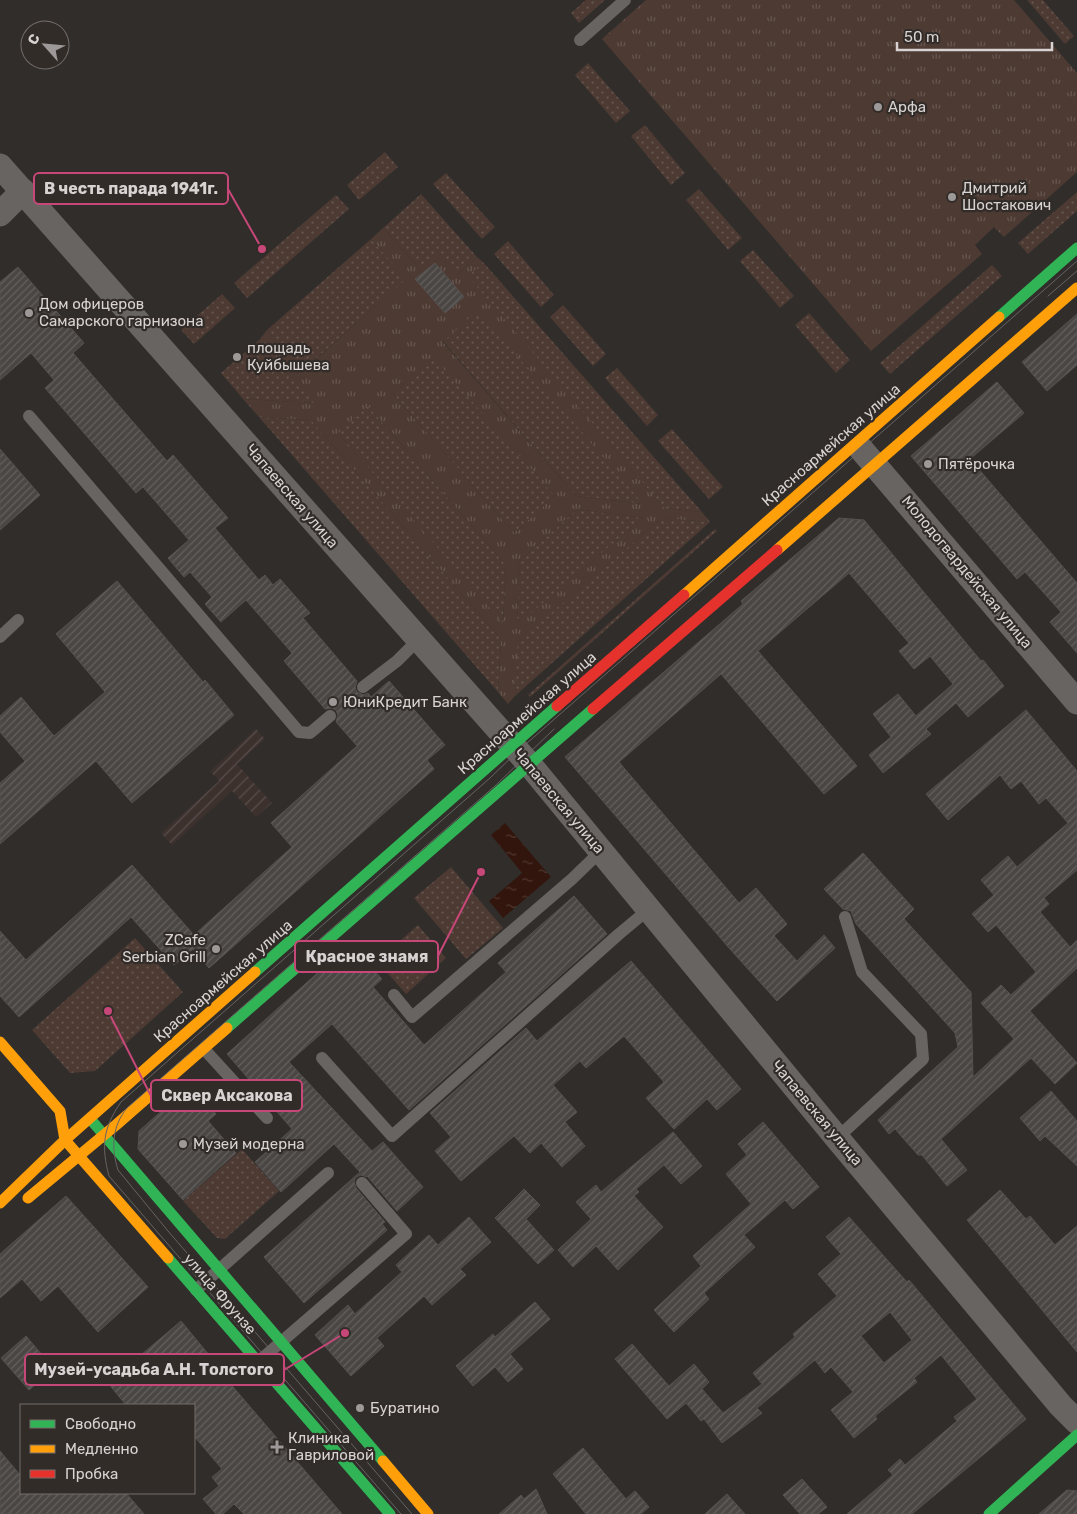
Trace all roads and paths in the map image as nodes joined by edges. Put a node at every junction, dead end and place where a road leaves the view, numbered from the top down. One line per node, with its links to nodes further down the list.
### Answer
1 (625, 0): 2 (lane)
2 (580, 40)
3 (0, 166): 4 (street, Чапаевская улица)
4 (23, 191): 5 (street); 13 (street, Чапаевская улица)
5 (0, 214)
6 (1077, 248): 9 (main road, Красноармейская улица)
7 (1077, 288): 10 (main road)
8 (29, 416): 16 (lane)
9 (856, 443): 10 (street, Молодогвардейская улица); 17 (main road, Красноармейская улица)
10 (874, 464): 15 (street, Молодогвардейская улица); 18 (main road)
11 (18, 620): 12 (lane)
12 (0, 637)
13 (419, 640): 14 (lane); 17 (street, Чапаевская улица)
14 (363, 687)
15 (1077, 702)
16 (330, 716)
17 (512, 745): 18 (street, Чапаевская улица); 27 (main road, Красноармейская улица)
18 (530, 765): 19 (street, Чапаевская улица); 24 (main road)
19 (601, 852): 20 (street, Чапаевская улица); 22 (lane)
20 (649, 910): 25 (lane); 30 (street, Чапаевская улица)
21 (845, 917): 30 (lane)
22 (394, 995)
23 (0, 1042): 26 (main road)
24 (204, 1049): 28 (lane); 29 (main road)
25 (322, 1058)
26 (60, 1111): 27 (main road); 31 (main road)
27 (90, 1118): 29 (main road, улица Фрунзе); 31 (main road, Красноармейская улица)
28 (267, 1118)
29 (105, 1135): 32 (main road); 37 (main road, улица Фрунзе)
30 (837, 1138): 41 (street, Чапаевская улица)
31 (65, 1140): 32 (main road, улица Фрунзе); 35 (main road, Красноармейская улица)
32 (80, 1156): 36 (main road); 38 (main road, улица Фрунзе)
33 (328, 1174): 37 (lane)
34 (362, 1183): 39 (lane)
35 (0, 1203)
36 (22, 1204)
37 (219, 1269): 38 (lane); 39 (main road, улица Фрунзе)
38 (196, 1290): 40 (main road, улица Фрунзе)
39 (281, 1342): 40 (lane); 44 (main road, улица Фрунзе)
40 (258, 1362): 43 (main road, улица Фрунзе)
41 (1069, 1414)
42 (1077, 1435): 45 (main road)
43 (390, 1514)
44 (428, 1514)
45 (989, 1514)

